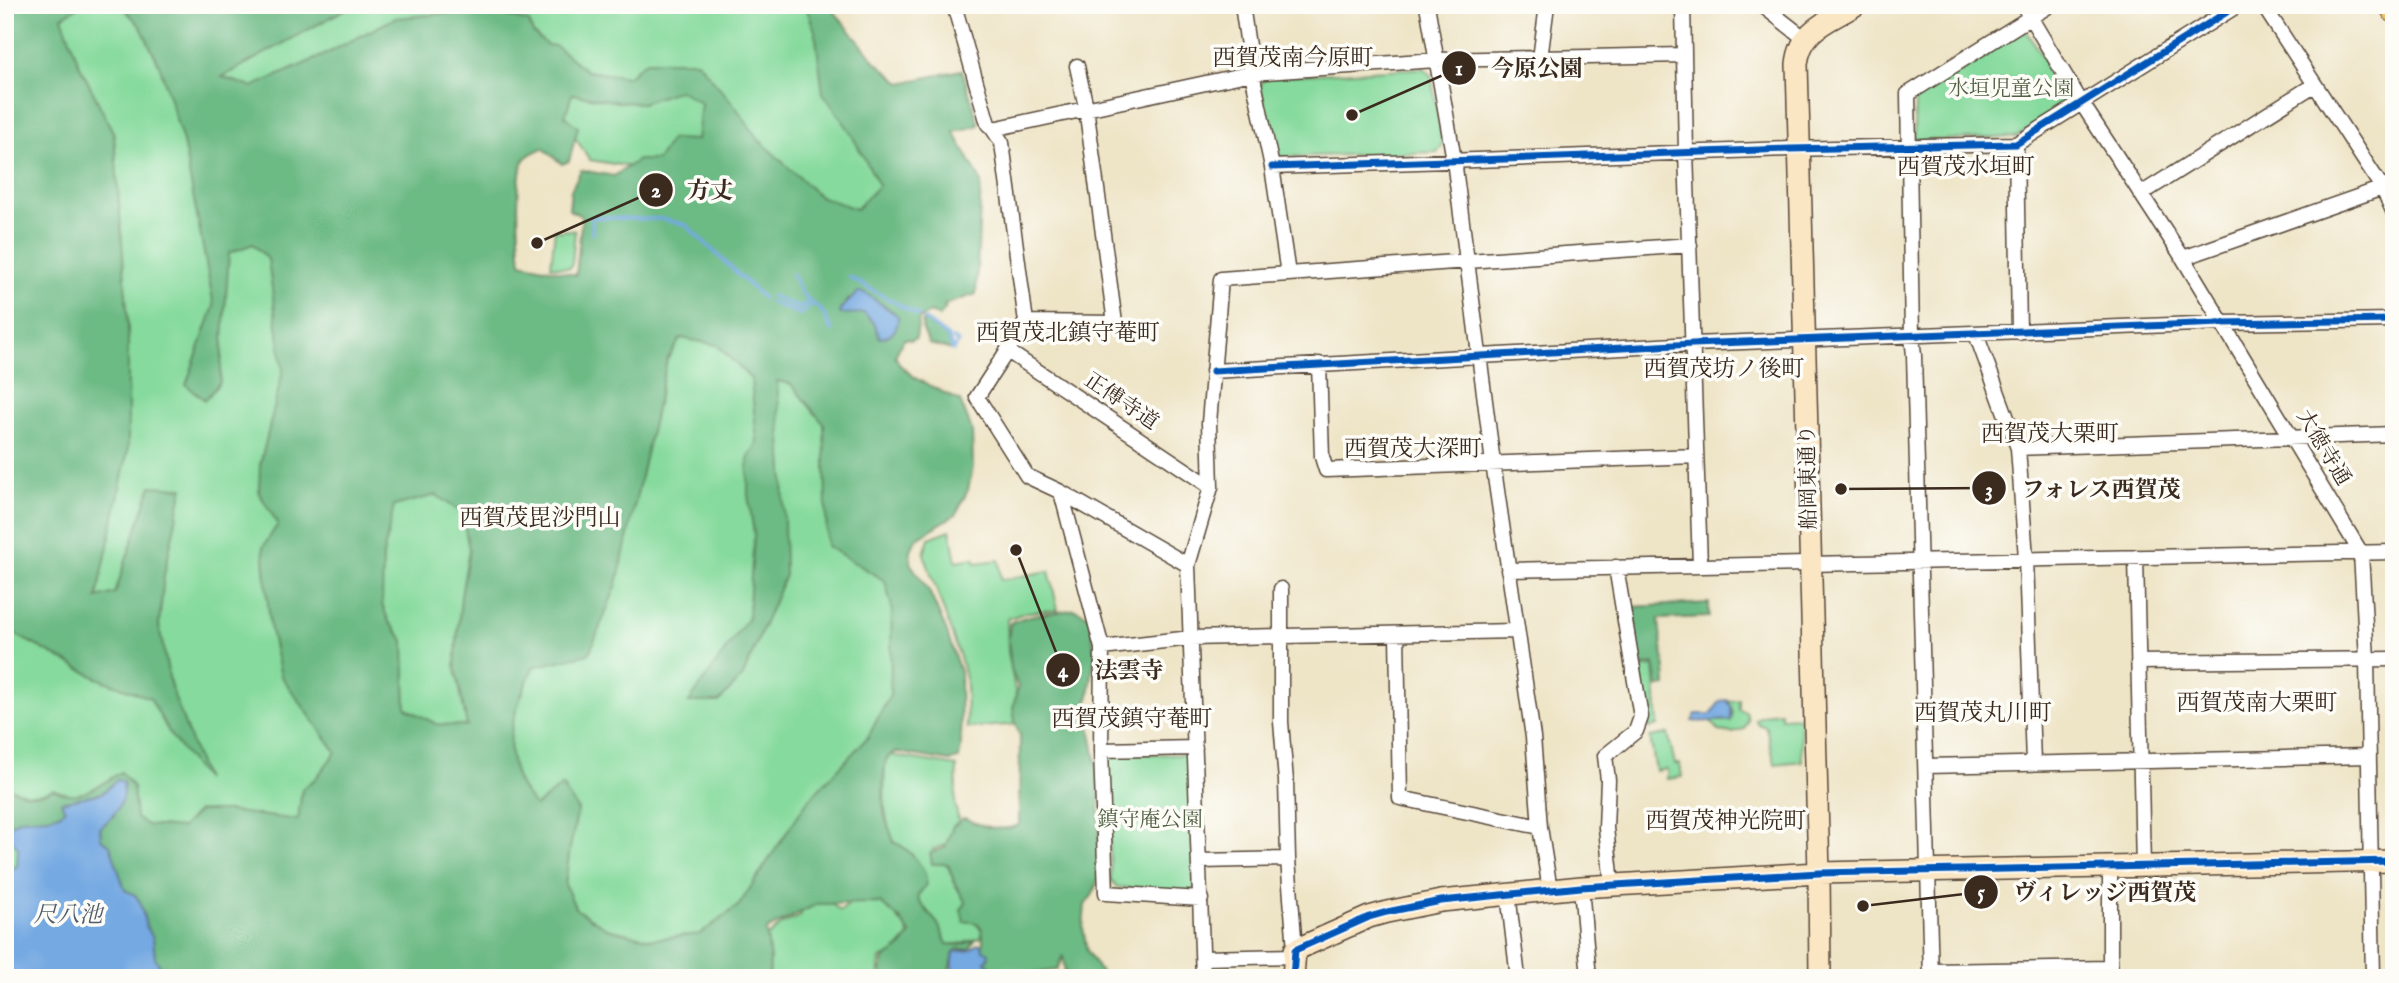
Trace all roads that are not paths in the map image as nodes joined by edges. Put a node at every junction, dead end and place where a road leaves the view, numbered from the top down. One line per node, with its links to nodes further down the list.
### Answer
1 (954, 5): 23 (street)
2 (1242, 5): 19 (street)
3 (1427, 5): 17 (street)
4 (1547, 5): 16 (street)
5 (1683, 5): 15 (street)
6 (1762, 5): 14 (street)
7 (1856, 5): 14 (street)
8 (2050, 5): 12 (street)
9 (2238, 5): 21 (street)
10 (2263, 5): 20 (street)
11 (2390, 5): 13 (main road)
12 (2026, 11): 21 (street, 大徳寺通); 25 (street)
13 (2394, 11)
14 (1804, 38): 26 (street, 船岡東通り)
15 (1683, 55): 16 (street); 27 (street)
16 (1540, 58): 17 (street)
17 (1436, 60): 19 (street); 28 (street)
18 (1077, 66): 22 (street)
19 (1252, 73): 22 (street); 29 (street)
20 (2314, 85): 30 (street); 31 (street)
21 (2081, 102): 24 (street); 31 (street, 大徳寺通)
22 (1086, 107): 23 (street); 38 (street)
23 (993, 129): 38 (street)
24 (2017, 144): 25 (street); 40 (street)
25 (1910, 146): 26 (street); 42 (street)
26 (1800, 149): 27 (street); 43 (street, 船岡東通り)
27 (1686, 152): 28 (street); 33 (street)
28 (1454, 160): 29 (street); 35 (street)
29 (1272, 167): 36 (street)
30 (2388, 187): 32 (street); 34 (street)
31 (2141, 194): 34 (street, 大徳寺通)
32 (2394, 213)
33 (1690, 245): 35 (street); 44 (street)
34 (2183, 258): 39 (street, 大徳寺通)
35 (1466, 261): 36 (street); 46 (street)
36 (1287, 274): 48 (street)
37 (2394, 320): 39 (street)
38 (1026, 322): 45 (street)
39 (2222, 323): 40 (street); 50 (street, 大徳寺通)
40 (2019, 332): 41 (street)
41 (1976, 334): 42 (street); 51 (street)
42 (1912, 337): 43 (street); 60 (street)
43 (1805, 341): 44 (street); 61 (street, 船岡東通り)
44 (1693, 344): 46 (street); 52 (street)
45 (1009, 352): 54 (street, 正傅寺道); 55 (street)
46 (1478, 357): 47 (street); 53 (street)
47 (1320, 364): 48 (street); 53 (street)
48 (1213, 371): 54 (street)
49 (2394, 434): 50 (street)
50 (2291, 436): 51 (street); 57 (street, 大徳寺通)
51 (2018, 448): 59 (street)
52 (1696, 456): 53 (street); 63 (street)
53 (1493, 463): 65 (street)
54 (1211, 486): 62 (street)
55 (1060, 492): 62 (street); 71 (street)
56 (2394, 552): 57 (street)
57 (2361, 553): 58 (street); 72 (street, 大徳寺通)
58 (2136, 556): 59 (street); 74 (street)
59 (2026, 558): 60 (street); 79 (street)
60 (1919, 561): 61 (street); 80 (street)
61 (1811, 562): 63 (street); 89 (street, 船岡東通り)
62 (1188, 565): 70 (street)
63 (1700, 565): 64 (street)
64 (1616, 567): 65 (street); 90 (street)
65 (1508, 570): 67 (street)
66 (1281, 589): 69 (street)
67 (1516, 631): 68 (street); 81 (street)
68 (1397, 634): 69 (street); 81 (street)
69 (1281, 636): 70 (street); 82 (street)
70 (1191, 638): 71 (street); 75 (street)
71 (1102, 648): 76 (street)
72 (2367, 659): 73 (street); 74 (street); 77 (street, 大徳寺通)
73 (2394, 659)
74 (2138, 663): 78 (street)
75 (1195, 748): 76 (street); 83 (street)
76 (1101, 750): 94 (street)
77 (2370, 756): 78 (street); 85 (street, 大徳寺通)
78 (2141, 761): 79 (street); 86 (street)
79 (2034, 763): 80 (street)
80 (1926, 766): 88 (street)
81 (1540, 827): 92 (street)
82 (1288, 859): 83 (street); 96 (street)
83 (1200, 861): 94 (street)
84 (2394, 861): 85 (street)
85 (2370, 862): 86 (street); 103 (street, 大徳寺通)
86 (2143, 867): 87 (street)
87 (2110, 868): 88 (street); 97 (street)
88 (1930, 872): 89 (street); 98 (street)
89 (1819, 873): 90 (street); 102 (street, 船岡東通り)
90 (1612, 884): 91 (street)
91 (1581, 887): 92 (street); 101 (street)
92 (1550, 890): 93 (street)
93 (1508, 892): 96 (street); 100 (street)
94 (1201, 899): 95 (street)
95 (1203, 958): 96 (street); 99 (street)
96 (1294, 961)
97 (2110, 973): 98 (street)
98 (1931, 974)
99 (1203, 978)
100 (1517, 978)
101 (1589, 978)
102 (1820, 978)
103 (2373, 978)

